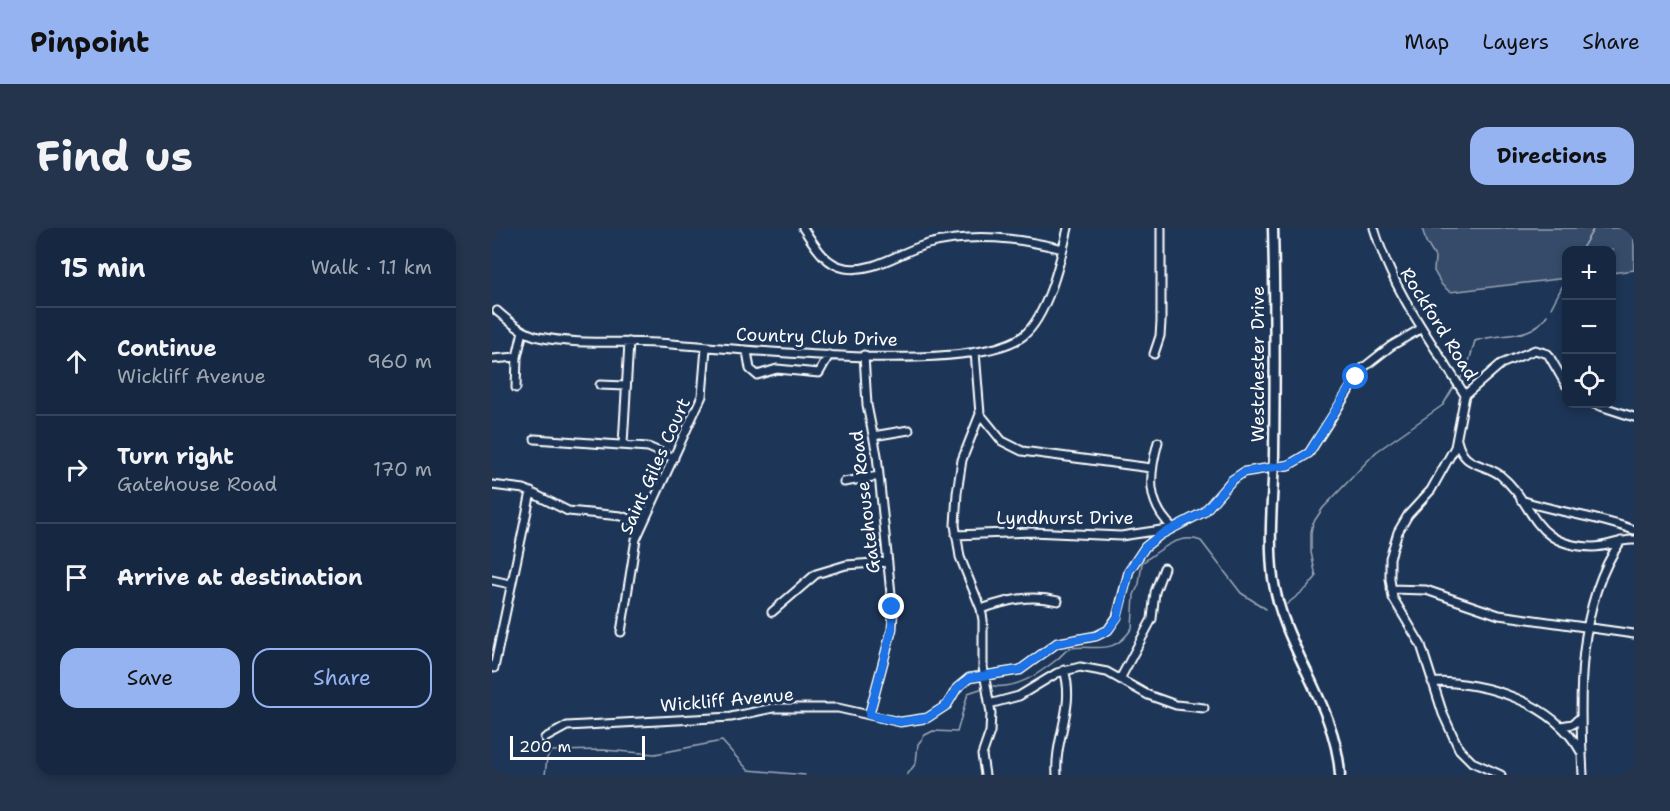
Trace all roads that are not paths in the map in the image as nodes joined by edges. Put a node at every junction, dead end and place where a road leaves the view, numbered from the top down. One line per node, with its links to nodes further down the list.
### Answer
1 (803, 228): 6 (street)
2 (1068, 228): 6 (street, Country Club Drive)
3 (1161, 228): 14 (street)
4 (1274, 228): 34 (main road, Westchester Drive)
5 (1374, 228): 8 (street, Rockford Road)
6 (1063, 249): 13 (street, Country Club Drive)
7 (497, 311): 9 (street, Country Club Drive)
8 (1422, 328): 23 (street, Rockford Road); 34 (street, Wickliff Avenue)
9 (523, 331): 10 (street, Country Club Drive); 17 (street)
10 (629, 342): 11 (street, Country Club Drive); 21 (street)
11 (706, 348): 12 (street, Country Club Drive); 33 (street, Saint Giles Court)
12 (747, 351): 15 (street, Country Club Drive); 15 (street)
13 (975, 352): 16 (street, Country Club Drive); 25 (street)
14 (1154, 354)
15 (829, 355): 16 (street, Country Club Drive)
16 (864, 356): 28 (street, Gatehouse Road)
17 (517, 357): 18 (street); 22 (street)
18 (492, 359)
19 (1562, 378): 23 (street)
20 (600, 385): 21 (street)
21 (626, 386): 32 (street)
22 (516, 388)
23 (1465, 395): 30 (street, Rockford Road)
24 (1606, 408): 26 (street)
25 (980, 414): 35 (street); 44 (street)
26 (1634, 417)
27 (909, 429): 28 (street)
28 (873, 436): 36 (street, Gatehouse Road)
29 (535, 439): 32 (street)
30 (1457, 440): 40 (street); 51 (street, Rockford Road)
31 (1158, 442): 35 (street)
32 (623, 444): 33 (street)
33 (674, 458): 41 (street, Saint Giles Court)
34 (1274, 466): 42 (street, Wickliff Avenue); 72 (main road, Westchester Drive)
35 (1151, 468): 42 (street)
36 (879, 476): 37 (street); 47 (street, Gatehouse Road)
37 (844, 482)
38 (492, 485): 39 (street)
39 (531, 492): 41 (street); 50 (street)
40 (1521, 500): 43 (street); 46 (street)
41 (644, 524): 56 (street, Saint Giles Court)
42 (1173, 528): 44 (street, Lyndhurst Drive); 60 (street, Wickliff Avenue)
43 (1634, 530)
44 (957, 535): 53 (street)
45 (1634, 540): 46 (street)
46 (1621, 541): 55 (street)
47 (888, 562): 54 (street); 65 (street, Gatehouse Road)
48 (1164, 568): 61 (street)
49 (492, 580): 50 (street)
50 (510, 584): 58 (street)
51 (1391, 589): 55 (street); 62 (street, Rockford Road)
52 (1058, 600): 53 (street)
53 (981, 609): 60 (street)
54 (772, 612)
55 (1589, 627): 57 (street); 66 (street)
56 (621, 632)
57 (1634, 634)
58 (494, 668)
59 (1064, 670): 61 (street); 63 (street); 71 (street)
60 (984, 674): 63 (street); 65 (street, Wickliff Avenue)
61 (1120, 679): 64 (street)
62 (1432, 682): 67 (street); 73 (street, Rockford Road)
63 (989, 704): 70 (street)
64 (1204, 708)
65 (869, 715): 68 (street, Wickliff Avenue)
66 (1581, 717): 67 (street); 69 (street)
67 (1561, 726): 69 (street)
68 (544, 738)
69 (1582, 754): 74 (street)
70 (985, 775)
71 (1057, 775)
72 (1340, 775)
73 (1501, 775)
74 (1583, 775)

